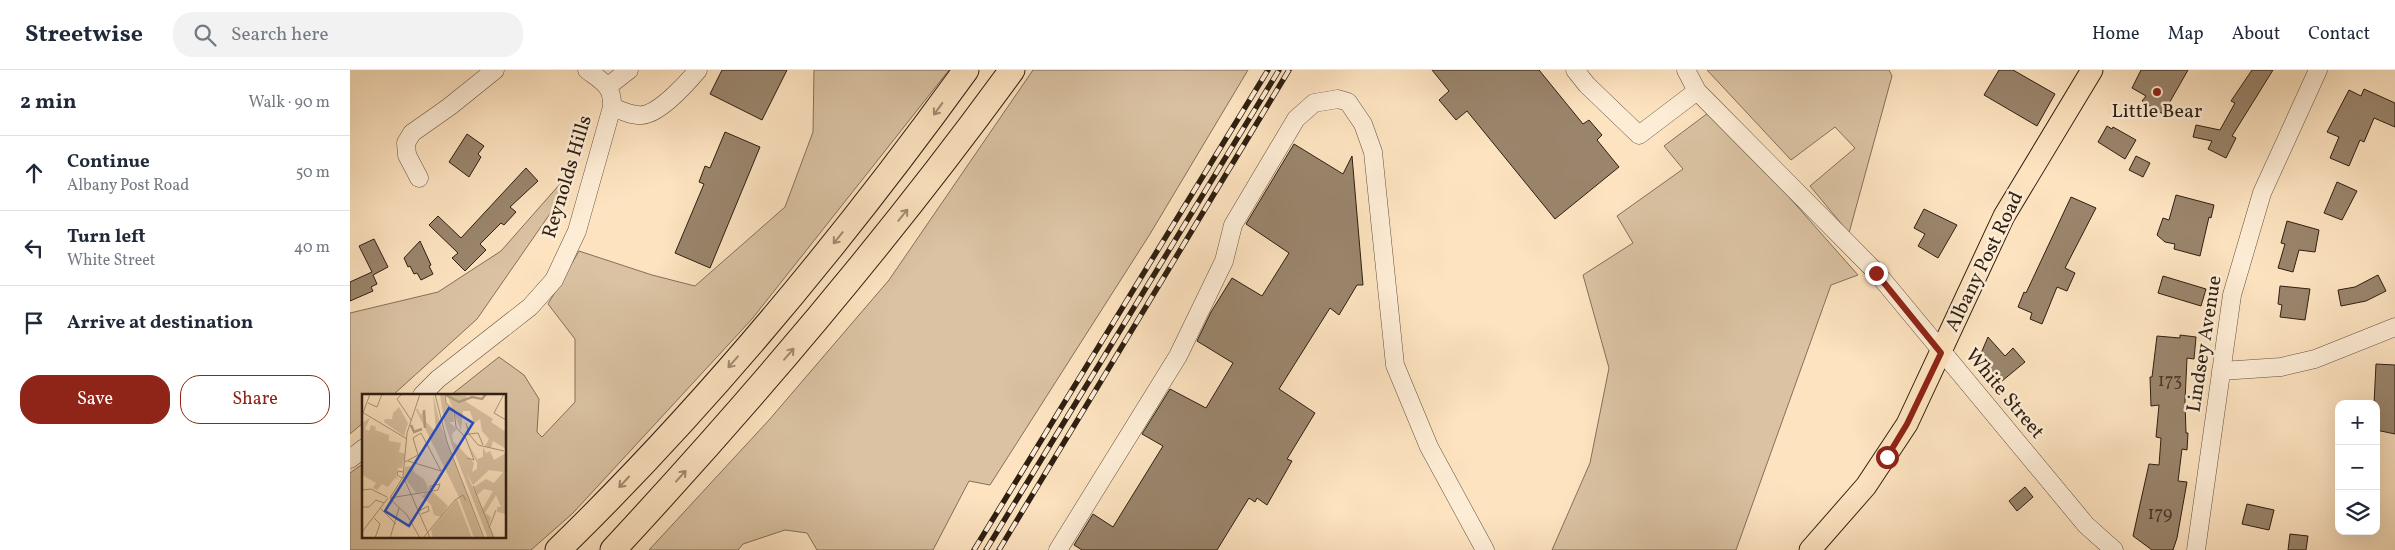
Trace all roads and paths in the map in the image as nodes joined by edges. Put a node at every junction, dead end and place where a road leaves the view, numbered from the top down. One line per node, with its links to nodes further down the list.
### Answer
1 (495, 70): 14 (street)
2 (586, 70): 11 (street)
3 (629, 70): 11 (street)
4 (698, 70): 13 (street)
5 (966, 70): 21 (highway, one-way to 21)
6 (1012, 70): 22 (highway, one-way to 6)
7 (1575, 70): 12 (street)
8 (1686, 70): 12 (street, White Street)
9 (2092, 70): 16 (main road, Albany Post Road)
10 (2318, 70): 17 (street, Lindsey Avenue)
11 (607, 87): 13 (street, Reynolds Hills)
12 (1697, 91): 16 (street, White Street)
13 (612, 107): 18 (street, Reynolds Hills)
14 (419, 178)
15 (2395, 327): 17 (street)
16 (1941, 353): 25 (main road, Albany Post Road); 26 (street, White Street)
17 (2221, 371): 27 (street, Lindsey Avenue)
18 (423, 394)
19 (362, 450): 20 (street)
20 (350, 459)
21 (558, 550)
22 (613, 550)
23 (1058, 550): 24 (street)
24 (1485, 550)
25 (1810, 550)
26 (2114, 550)
27 (2196, 550)

